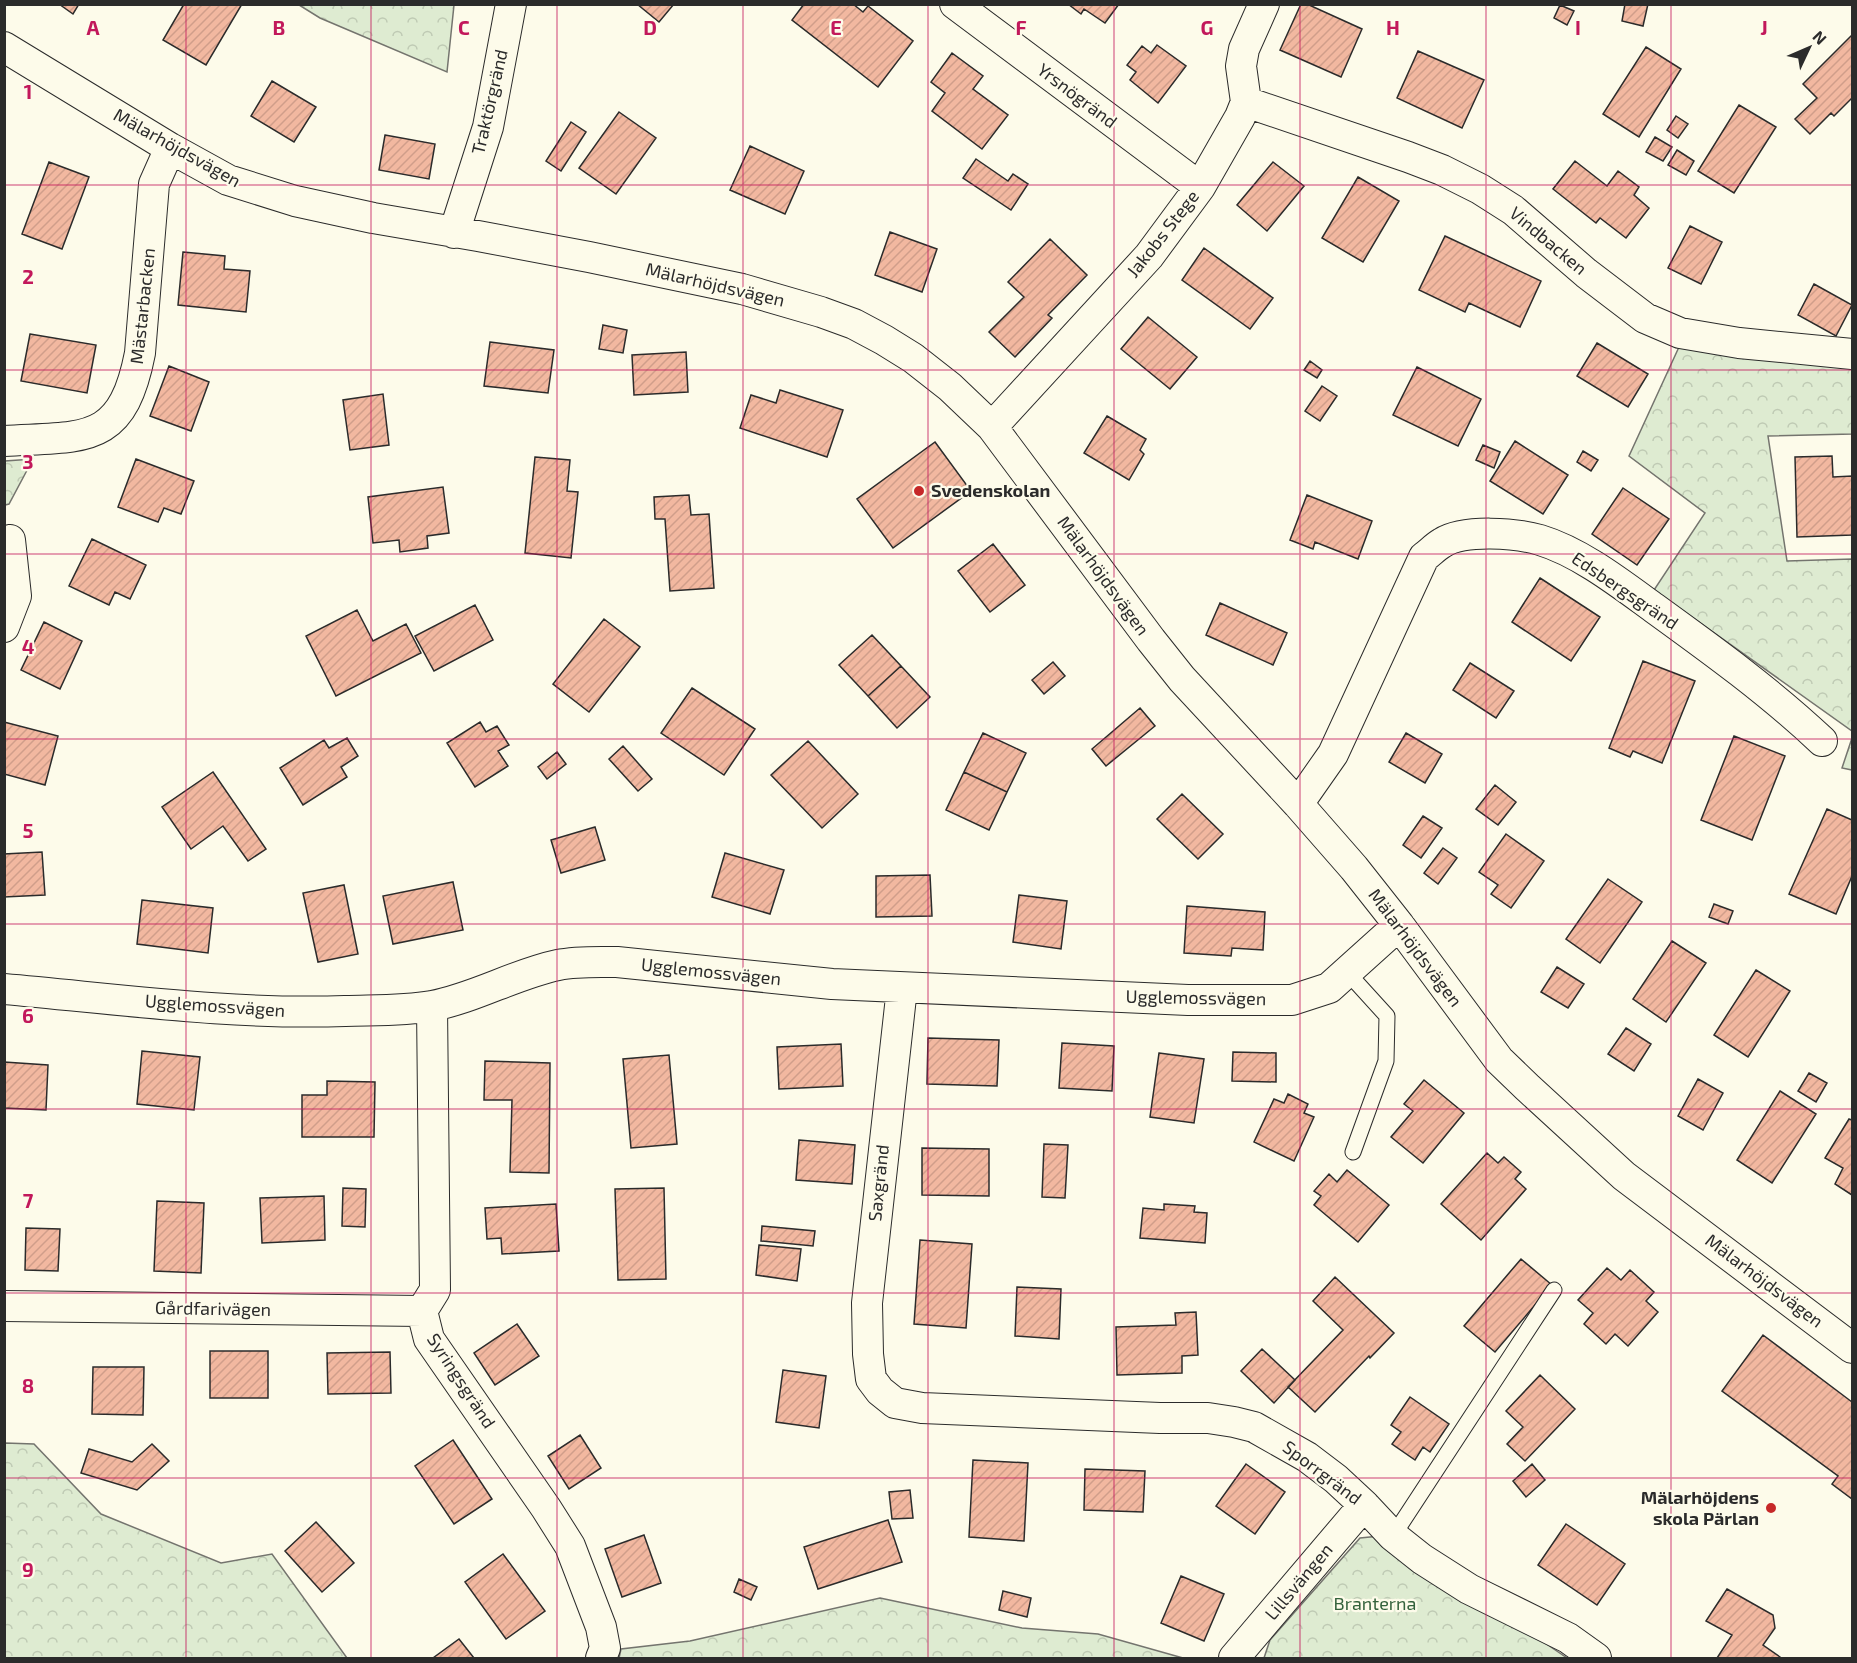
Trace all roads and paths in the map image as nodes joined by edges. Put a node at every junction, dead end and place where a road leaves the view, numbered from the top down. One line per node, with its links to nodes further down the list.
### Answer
1 (511, 4): 8 (street, Traktörgränd)
2 (954, 4): 7 (street, Yrsnögränd)
3 (1264, 4): 5 (street)
4 (4, 47): 6 (street, Mälarhöjdsvägen)
5 (1246, 102): 7 (street, Jakobs Stege); 9 (street, Vindbacken)
6 (170, 148): 8 (street, Mälarhöjdsvägen); 11 (street, Mästarbacken)
7 (1200, 187): 10 (street, Jakobs Stege)
8 (454, 233): 10 (street, Mälarhöjdsvägen)
9 (1852, 354)
10 (992, 428): 15 (street, Mälarhöjdsvägen)
11 (4, 441)
12 (9, 540): 13 (street)
13 (4, 627)
14 (1822, 741): 15 (street, Edsbergsgränd)
15 (1298, 804): 16 (street, Mälarhöjdsvägen)
16 (1399, 925): 17 (street, Ugglemossvägen); 25 (street, Mälarhöjdsvägen)
17 (1347, 972): 18 (street, Ugglemossvägen); 21 (lane)
18 (902, 988): 20 (street, Ugglemossvägen); 26 (street, Saxgränd)
19 (4, 989): 20 (street, Ugglemossvägen)
20 (432, 1006): 24 (street, Syringsgränd)
21 (1353, 1152)
22 (1554, 1290): 28 (lane)
23 (4, 1306): 24 (street, Gårdfarivägen)
24 (422, 1311): 29 (street, Syringsgränd)
25 (1852, 1348)
26 (871, 1379): 27 (street, Sporrgränd)
27 (1364, 1505): 28 (street, Sporrgränd); 30 (street, Lillsvängen)
28 (1394, 1536): 31 (street, Sporrgränd)
29 (601, 1658)
30 (1234, 1659)
31 (1596, 1659)

